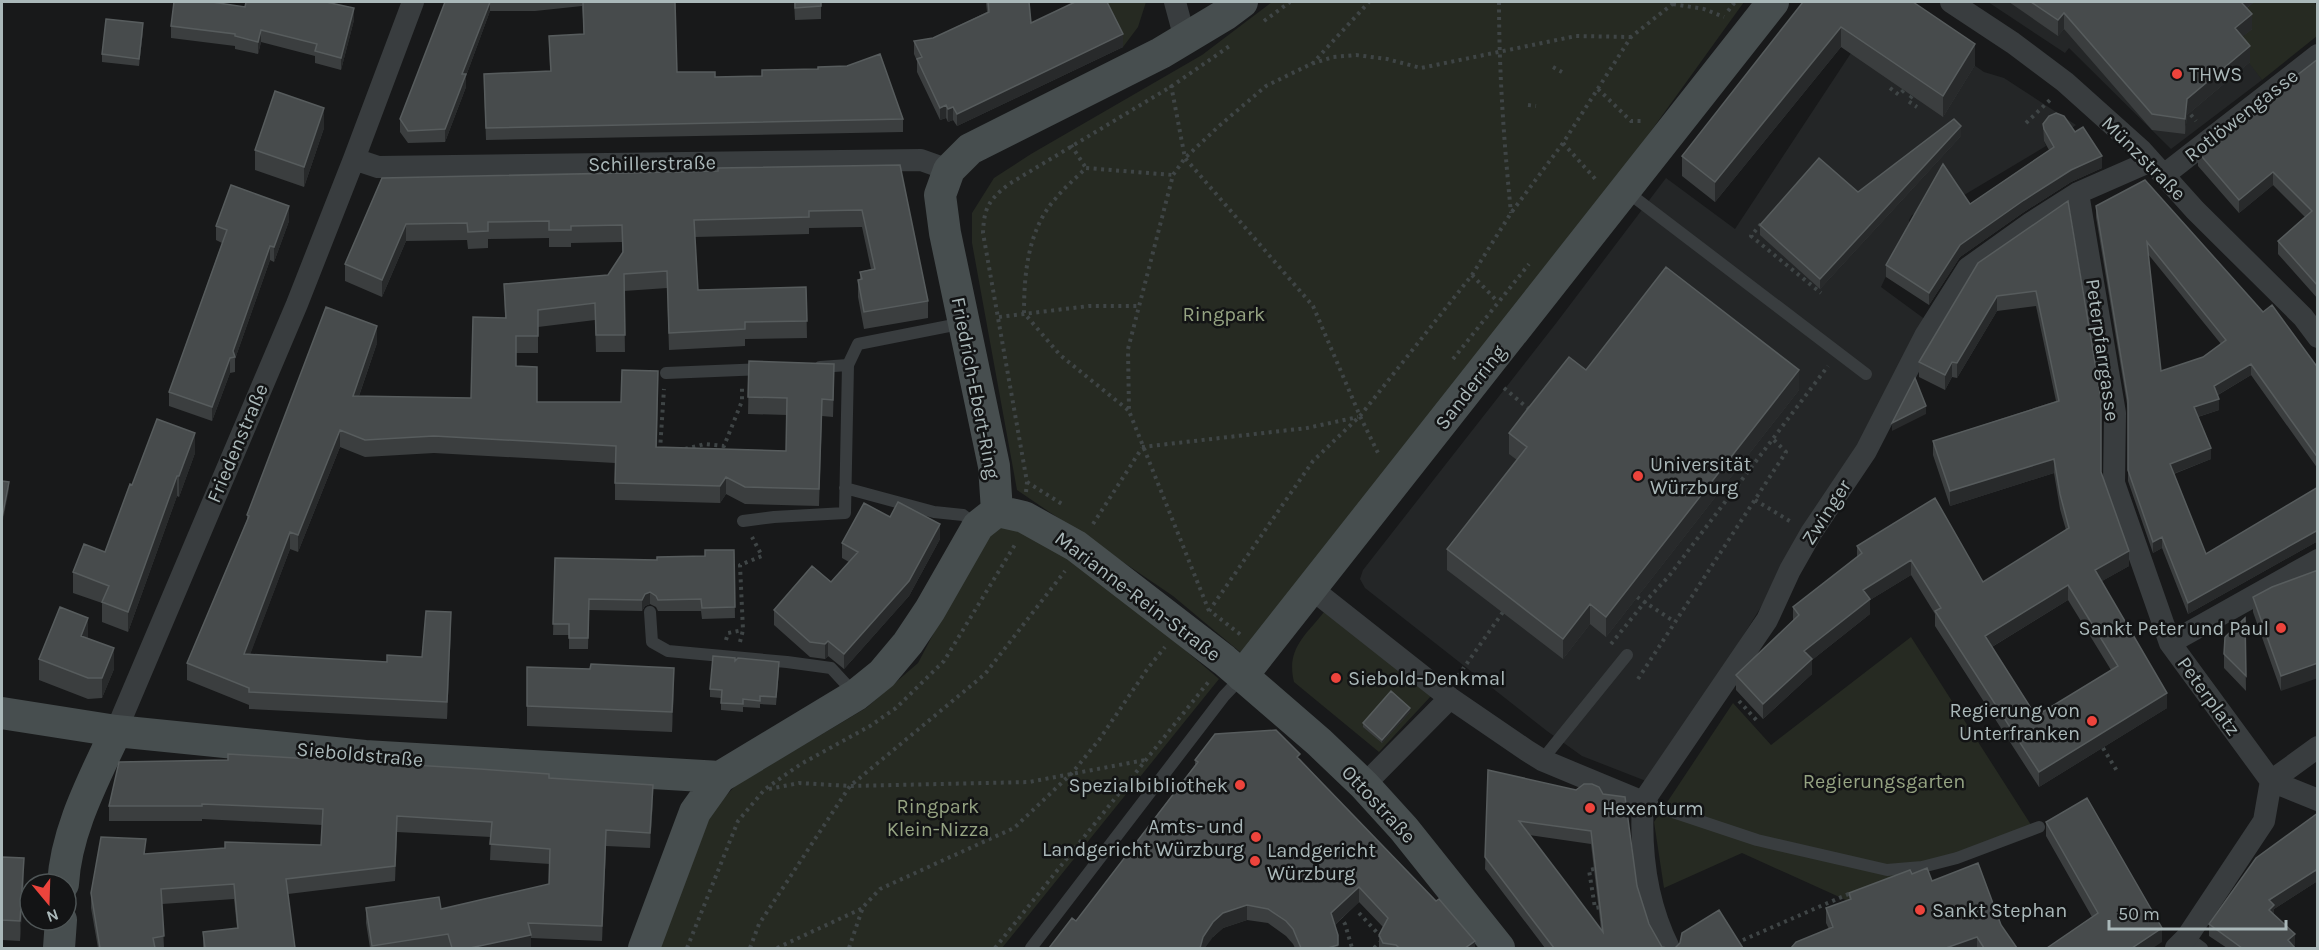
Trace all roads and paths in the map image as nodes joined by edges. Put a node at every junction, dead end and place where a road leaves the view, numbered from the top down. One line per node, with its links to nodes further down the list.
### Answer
1 (413, 2): 33 (street, Friedenstraße)
2 (1175, 2): 13 (street)
3 (1290, 2): 9 (path)
4 (1369, 2): 16 (path)
5 (1499, 2): 14 (path)
6 (1773, 2): 38 (street, Sanderring)
7 (1951, 2): 19 (street, Münzstraße)
8 (1674, 3): 10 (path); 11 (path)
9 (1252, 12): 13 (street, Friedrich-Ebert-Ring)
10 (1724, 17)
11 (1631, 37): 14 (path); 22 (path)
12 (1233, 44): 20 (path)
13 (1173, 46): 20 (path); 36 (street, Friedrich-Ebert-Ring)
14 (1499, 52): 16 (path); 40 (path)
15 (2318, 55): 35 (street, Rotlöwengasse)
16 (1311, 64): 32 (path)
17 (1552, 67): 18 (path)
18 (1562, 72)
19 (2065, 82): 29 (path); 35 (street, Münzstraße)
20 (1172, 86): 31 (path); 32 (path)
21 (1890, 88): 23 (path)
22 (1598, 89): 28 (path); 30 (path)
23 (1904, 90)
24 (1912, 96): 27 (path)
25 (1528, 105): 26 (path)
26 (1536, 106)
27 (1917, 107)
28 (1643, 121)
29 (2026, 123)
30 (1563, 143): 38 (path); 40 (path)
31 (1071, 145): 34 (path); 48 (path)
32 (1185, 158): 37 (path); 60 (path)
33 (354, 159): 36 (street, Schillerstraße); 94 (street, Friedenstraße)
34 (1086, 168): 37 (path); 47 (path)
35 (2158, 168): 39 (street, Zwinger); 46 (street, Münzstraße)
36 (949, 170): 49 (street, Friedrich-Ebert-Ring)
37 (1173, 175): 45 (path)
38 (1624, 190): 51 (lane); 76 (street, Sanderring)
39 (2078, 193): 73 (street, Zwinger); 83 (street, Peterpfarrgasse)
40 (1511, 213): 42 (path)
41 (1766, 219): 43 (path)
42 (1472, 275): 44 (path); 60 (path)
43 (1821, 293)
44 (1498, 302)
45 (1139, 306): 47 (path); 59 (path)
46 (2310, 311): 50 (street, Münzstraße)
47 (1024, 313): 48 (path); 59 (path)
48 (999, 317): 67 (path)
49 (964, 323): 52 (lane); 70 (street, Friedrich-Ebert-Ring)
50 (2318, 337)
51 (1836, 354): 57 (lane); 62 (path)
52 (848, 365): 53 (lane); 68 (lane)
53 (807, 368)
54 (743, 369): 55 (lane); 56 (lane); 65 (path)
55 (775, 369)
56 (666, 373): 64 (path)
57 (1866, 374)
58 (1522, 403): 61 (path)
59 (1129, 411): 63 (path)
60 (1360, 416): 63 (path); 63 (path); 66 (path)
61 (1538, 416)
62 (1773, 439): 69 (path); 78 (path)
63 (1142, 447): 72 (path)
64 (668, 451)
65 (676, 451)
66 (1379, 456)
67 (1027, 482)
68 (846, 488): 70 (lane); 71 (lane)
69 (1755, 500): 73 (path); 81 (path)
70 (988, 519): 86 (street, Marianne-Rein-Straße); 89 (street)
71 (742, 521): 82 (path)
72 (1093, 524)
73 (1811, 533): 106 (street, Zwinger)
74 (2318, 560): 83 (street, Peterplatz)
75 (1067, 568): 104 (path)
76 (1312, 588): 86 (street, Sanderring); 90 (street)
77 (1637, 597): 78 (path)
78 (1644, 603): 81 (path)
79 (650, 612): 89 (lane)
80 (1503, 612): 90 (path)
81 (1675, 622): 87 (path)
82 (743, 630)
83 (2170, 643): 102 (street, Peterplatz)
84 (1165, 646): 100 (path)
85 (1627, 655): 97 (lane)
86 (1242, 676): 103 (street, Ottostraße); 129 (lane, Sanderring)
87 (1638, 679)
88 (1208, 683): 98 (path)
89 (856, 695): 101 (street)
90 (1450, 698): 97 (street); 103 (street)
91 (1741, 703): 93 (path)
92 (2, 713): 94 (street, Sieboldstraße)
93 (1759, 723)
94 (116, 731): 101 (street, Sieboldstraße); 109 (street, Friedenstraße)
95 (2318, 747): 102 (street)
96 (2103, 748): 99 (path)
97 (1542, 759): 106 (street)
98 (1145, 760): 100 (path); 128 (path)
99 (2117, 771)
100 (1072, 773): 104 (path); 114 (path)
101 (720, 777): 123 (street)
102 (2271, 781): 105 (street); 121 (street)
103 (1364, 784): 132 (street, Ottostraße)
104 (850, 786): 124 (path); 125 (path)
105 (2318, 800)
106 (1642, 802): 107 (lane); 133 (street)
107 (2039, 827)
108 (1594, 869): 113 (path)
109 (64, 872)
110 (1853, 882): 111 (path)
111 (1856, 891): 112 (path); 120 (path)
112 (1858, 897)
113 (1606, 906)
114 (863, 908): 126 (path); 127 (path)
115 (1337, 909): 130 (path)
116 (1359, 913): 119 (path)
117 (60, 932): 122 (street)
118 (1389, 938): 119 (path)
119 (1383, 939): 131 (path)
120 (1733, 945)
121 (2189, 945)
122 (59, 948)
123 (644, 948)
124 (687, 948)
125 (750, 948)
126 (777, 948)
127 (849, 948)
128 (995, 948)
129 (1031, 948)
130 (1352, 948)
131 (1374, 948)
132 (1499, 948)
133 (1669, 948)

